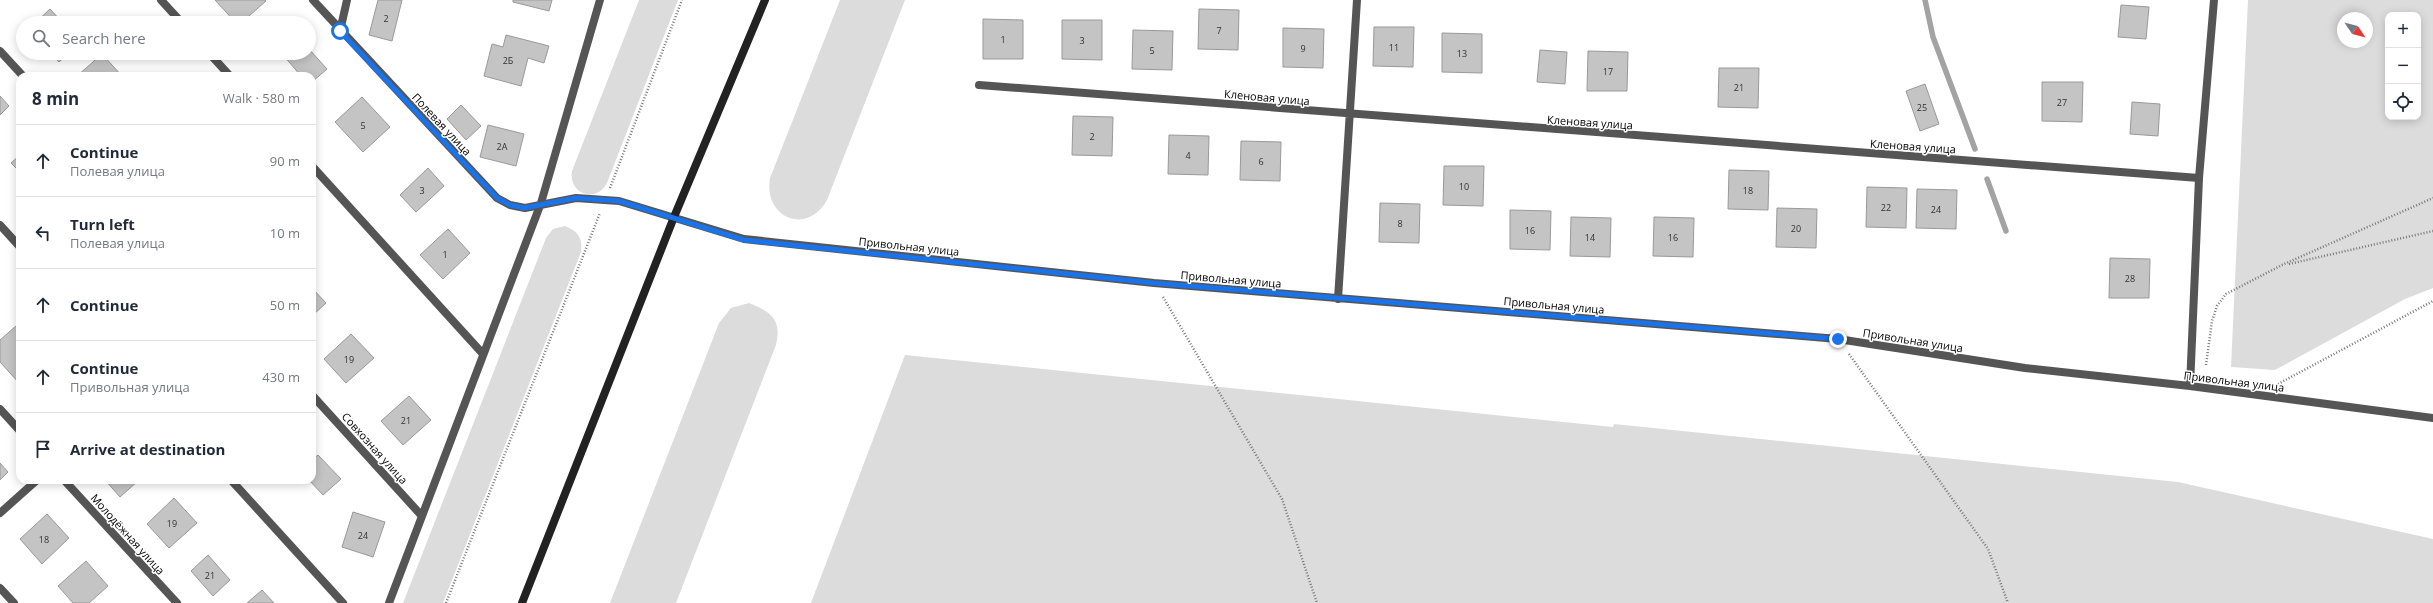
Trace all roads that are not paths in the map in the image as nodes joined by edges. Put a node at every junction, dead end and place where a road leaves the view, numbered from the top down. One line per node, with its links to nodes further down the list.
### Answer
1 (161, 0): 8 (street)
2 (313, 0): 9 (street, Полевая улица)
3 (347, 0): 9 (street)
4 (600, 0): 19 (street)
5 (765, 0): 20 (street)
6 (1357, 0): 15 (street)
7 (2214, 0): 17 (street)
8 (176, 16)
9 (340, 31): 19 (street, Полевая улица)
10 (0, 51): 12 (street)
11 (215, 60): 13 (street)
12 (18, 72)
13 (226, 72)
14 (979, 85): 15 (street, Кленовая улица)
15 (1350, 115): 17 (street, Кленовая улица); 23 (street)
16 (316, 172): 24 (street)
17 (2199, 178): 25 (street)
18 (605, 200): 19 (street, Полевая улица); 20 (street, Привольная улица)
19 (541, 204): 24 (street)
20 (674, 217): 23 (street, Привольная улица); 40 (street)
21 (0, 225): 22 (street)
22 (16, 243)
23 (1338, 299): 25 (street, Привольная улица)
24 (483, 354): 34 (street)
25 (2190, 386): 28 (street, Привольная улица)
26 (316, 399): 34 (street, Совхозная улица)
27 (0, 409): 29 (street)
28 (2433, 418)
29 (16, 427)
30 (33, 484): 33 (street)
31 (68, 484): 37 (street, Молодёжная улица)
32 (235, 484): 38 (street)
33 (0, 513)
34 (422, 515): 39 (street)
35 (0, 588): 36 (street)
36 (14, 603)
37 (177, 603)
38 (343, 603)
39 (389, 603)
40 (522, 603)

